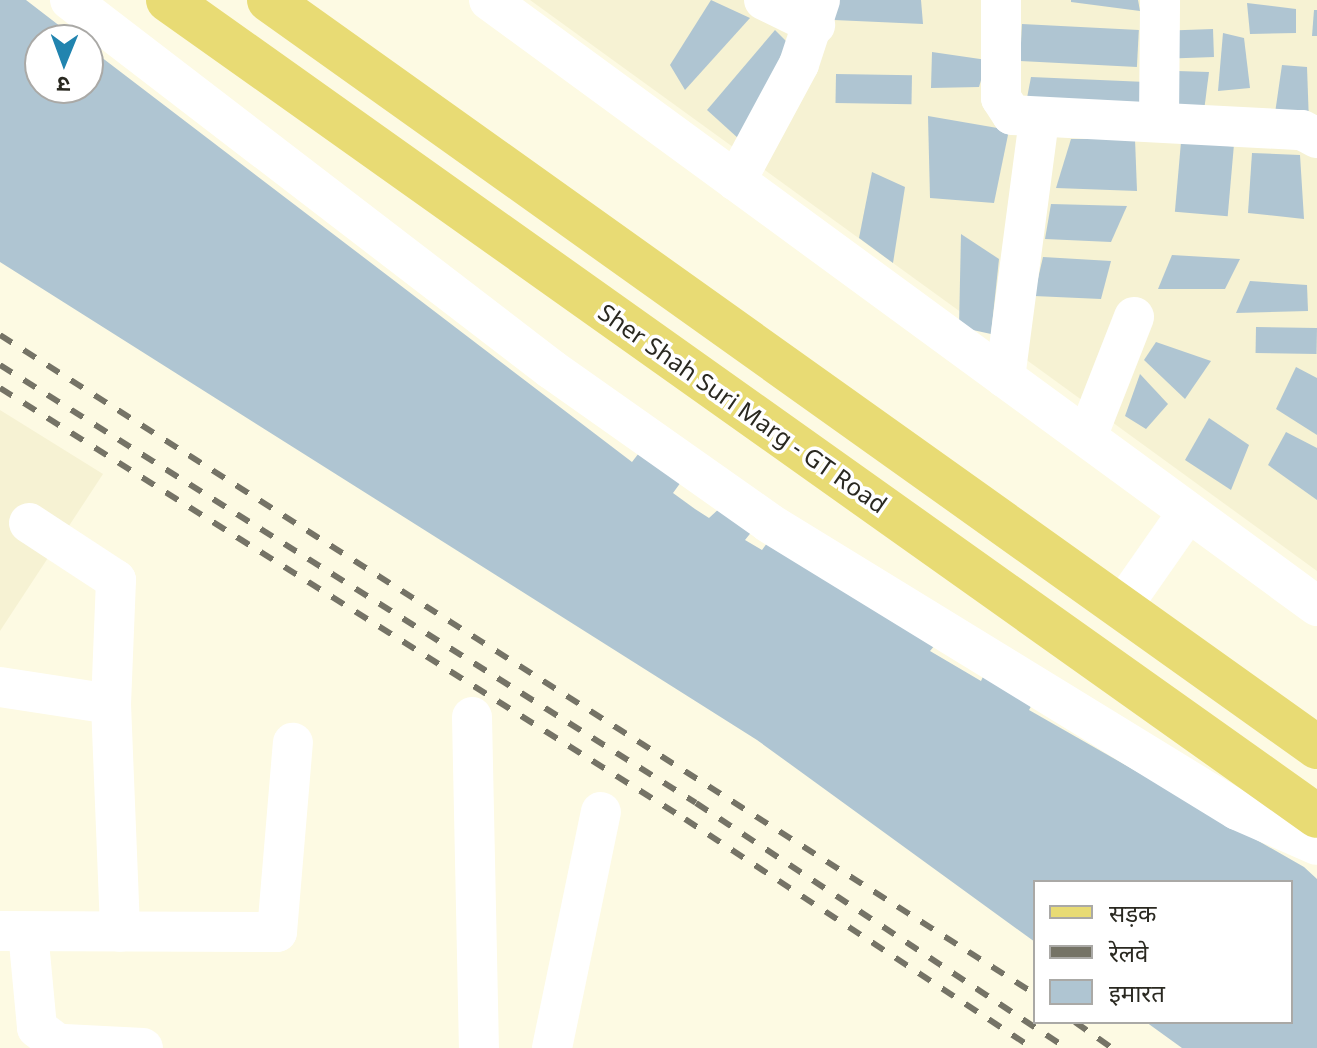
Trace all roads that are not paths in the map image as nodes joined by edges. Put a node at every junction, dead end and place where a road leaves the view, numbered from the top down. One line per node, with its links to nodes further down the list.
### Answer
1 (70, 0): 27 (street)
2 (168, 0): 26 (main road, Sher Shah Suri Marg - GT Road)
3 (489, 0): 12 (street)
4 (764, 0): 8 (street)
5 (1001, 0): 9 (street)
6 (1160, 0): 10 (street)
7 (275, 2): 19 (main road)
8 (817, 12): 12 (street)
9 (1039, 120): 10 (street); 14 (street)
10 (1159, 121): 11 (street)
11 (1317, 138)
12 (736, 181): 14 (street)
13 (1134, 317): 15 (street)
14 (1005, 378): 15 (street)
15 (1087, 437): 16 (street)
16 (1188, 512): 18 (street); 19 (street)
17 (29, 523): 21 (street)
18 (1317, 606)
19 (1121, 608): 24 (main road)
20 (0, 687): 21 (street)
21 (111, 704): 29 (street)
22 (472, 717): 32 (street)
23 (293, 743): 29 (street)
24 (1317, 747)
25 (601, 812): 33 (street)
26 (1317, 816)
27 (1317, 845)
28 (14, 931): 29 (street); 30 (street)
29 (120, 932)
30 (64, 1046): 31 (street)
31 (143, 1048)
32 (479, 1048)
33 (552, 1048)

